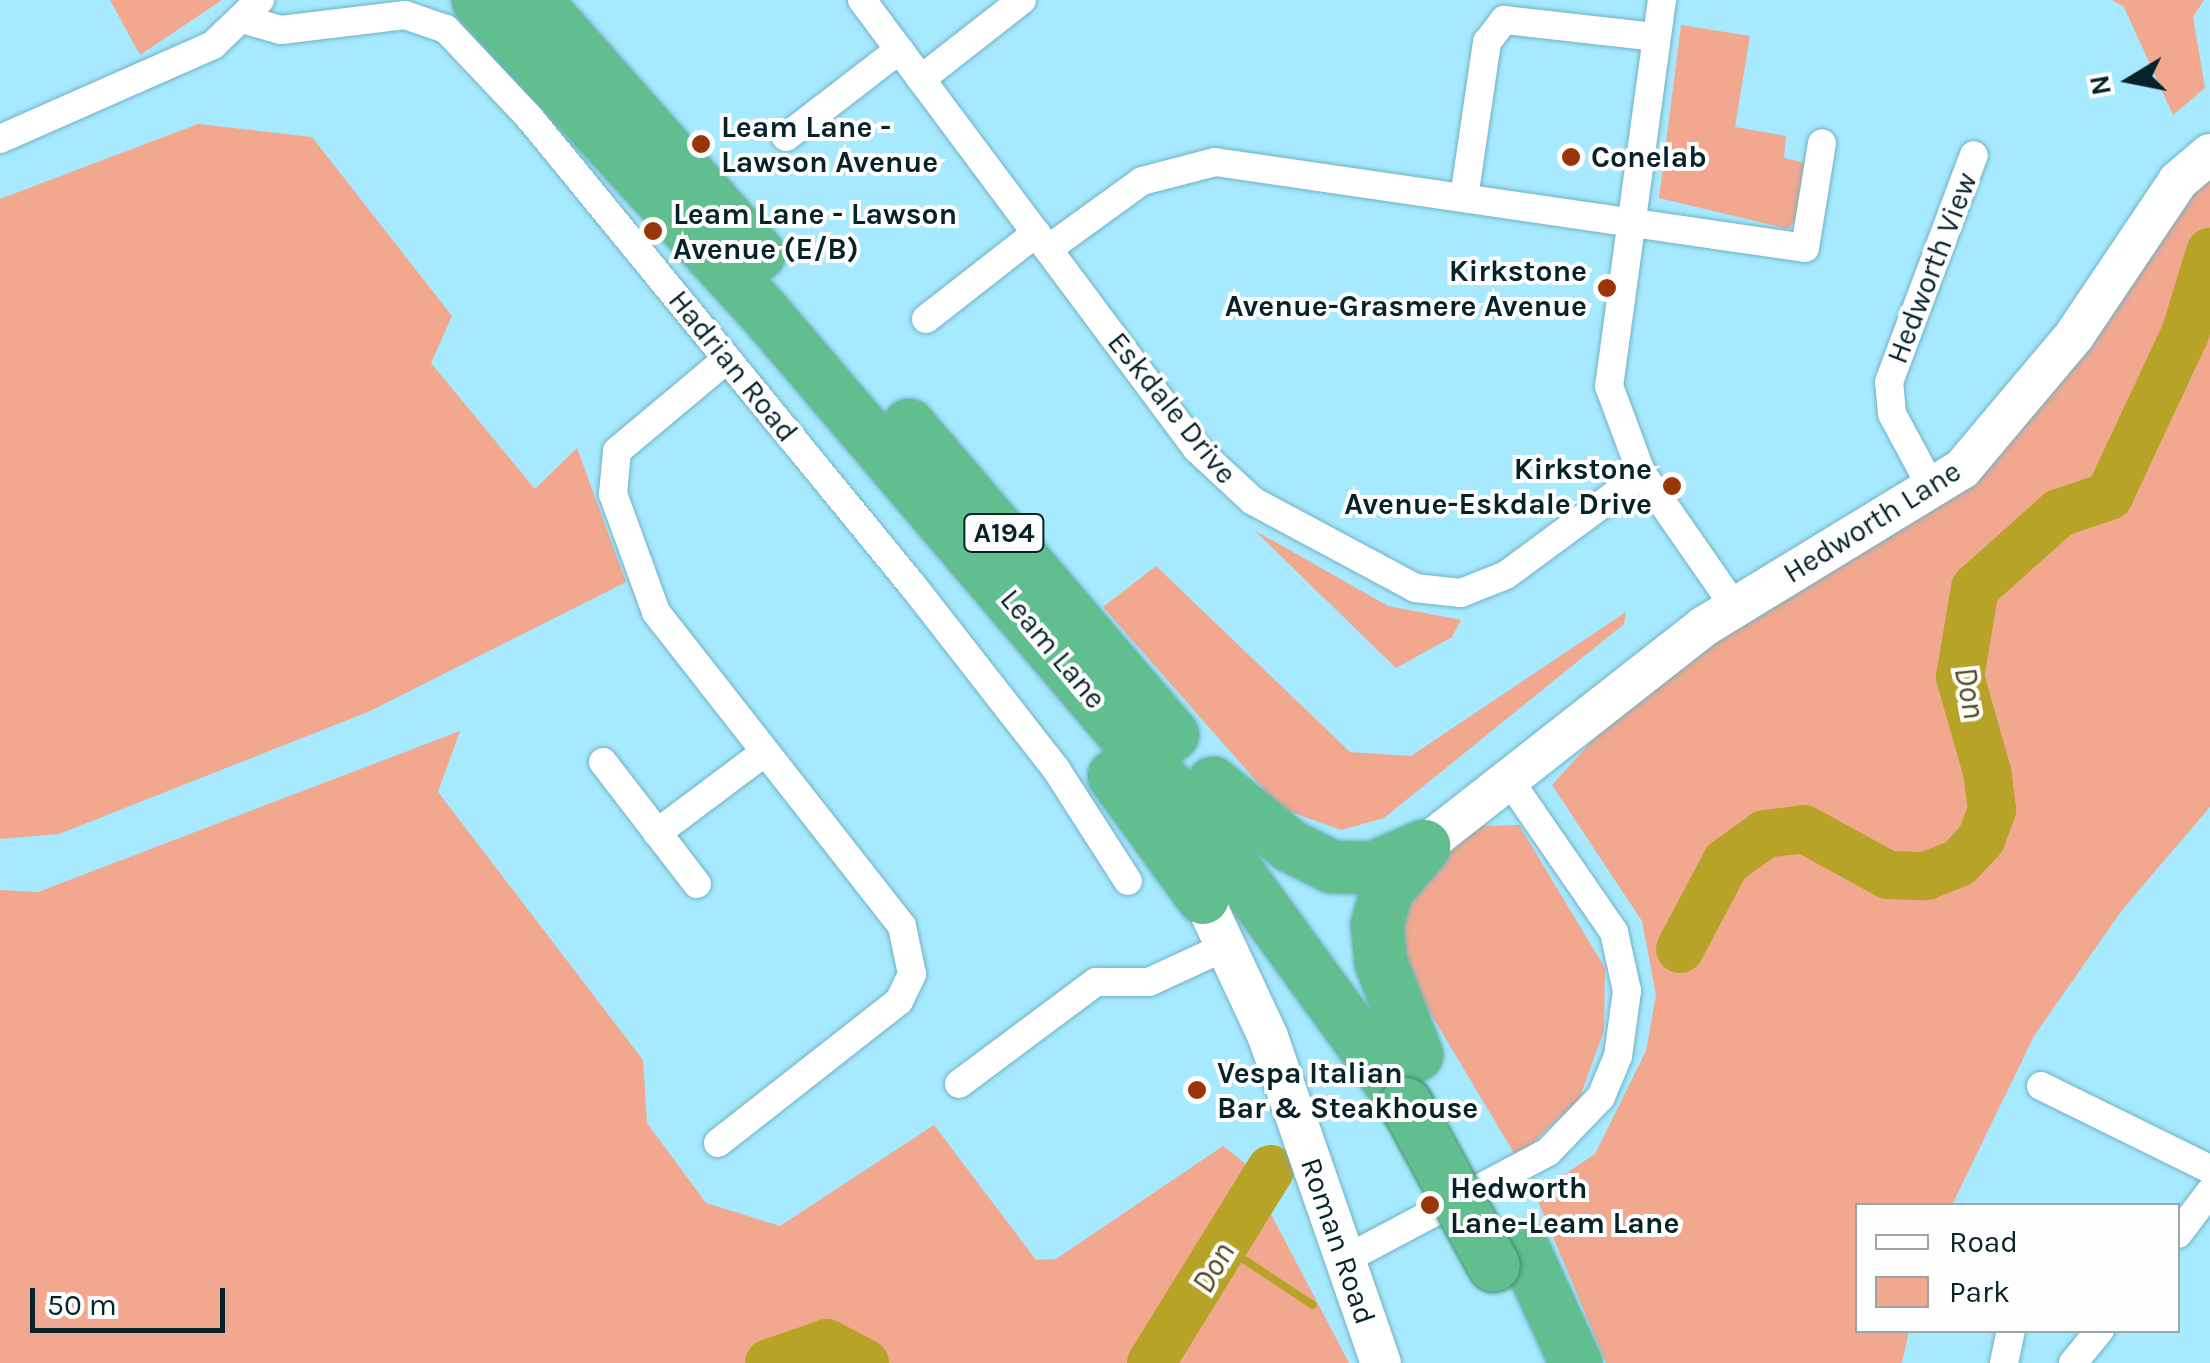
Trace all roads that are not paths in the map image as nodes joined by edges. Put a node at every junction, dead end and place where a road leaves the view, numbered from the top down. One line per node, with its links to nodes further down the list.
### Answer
1 (478, 0): 18 (highway, Leam Lane / A194)
2 (535, 0): 27 (highway, Leam Lane / A194)
3 (862, 0): 8 (street, Eskdale Drive)
4 (1022, 0): 9 (street)
5 (1662, 0): 7 (street)
6 (253, 10): 11 (street); 20 (street, Hadrian Road)
7 (1656, 38): 15 (street); 16 (street)
8 (899, 50): 9 (street, Eskdale Drive); 10 (street)
9 (921, 79): 17 (street, Eskdale Drive)
10 (786, 137)
11 (0, 139)
12 (1822, 142): 16 (street)
13 (2210, 154): 22 (street, Hedworth Lane)
14 (1974, 155): 22 (street, Hedworth View)
15 (1464, 198): 16 (street); 17 (street)
16 (1628, 224): 21 (street)
17 (1042, 241): 19 (street); 21 (street, Eskdale Drive)
18 (764, 312): 32 (highway); 35 (highway, Leam Lane / A194)
19 (926, 320)
20 (727, 359): 24 (street); 30 (street, Hadrian Road)
21 (1642, 474): 23 (street)
22 (1933, 490): 23 (street, Hedworth Lane)
23 (1735, 607): 26 (street, Hedworth Lane)
24 (765, 752): 28 (street); 37 (street)
25 (603, 762): 28 (street)
26 (1509, 780): 29 (street, Hedworth Lane); 42 (street)
27 (1213, 783): 29 (highway, A194); 35 (highway, Leam Lane / A194)
28 (657, 833): 31 (street)
29 (1424, 846): 35 (highway, A194)
30 (1128, 882)
31 (697, 884)
32 (1202, 898): 33 (street, Roman Road)
33 (1227, 946): 34 (street); 42 (street, Roman Road)
34 (960, 1084)
35 (1421, 1084): 41 (highway, Leam Lane / A194)
36 (2041, 1087): 38 (street)
37 (718, 1144)
38 (2210, 1170)
39 (2210, 1192): 40 (street)
40 (2180, 1231)
41 (1509, 1257): 46 (highway, Leam Lane / A194); 47 (highway, Leam Lane / A194)
42 (1344, 1260): 45 (street, Roman Road)
43 (2010, 1333): 48 (street)
44 (2098, 1333): 49 (street)
45 (1380, 1363)
46 (1539, 1363)
47 (1576, 1363)
48 (2004, 1363)
49 (2074, 1363)

